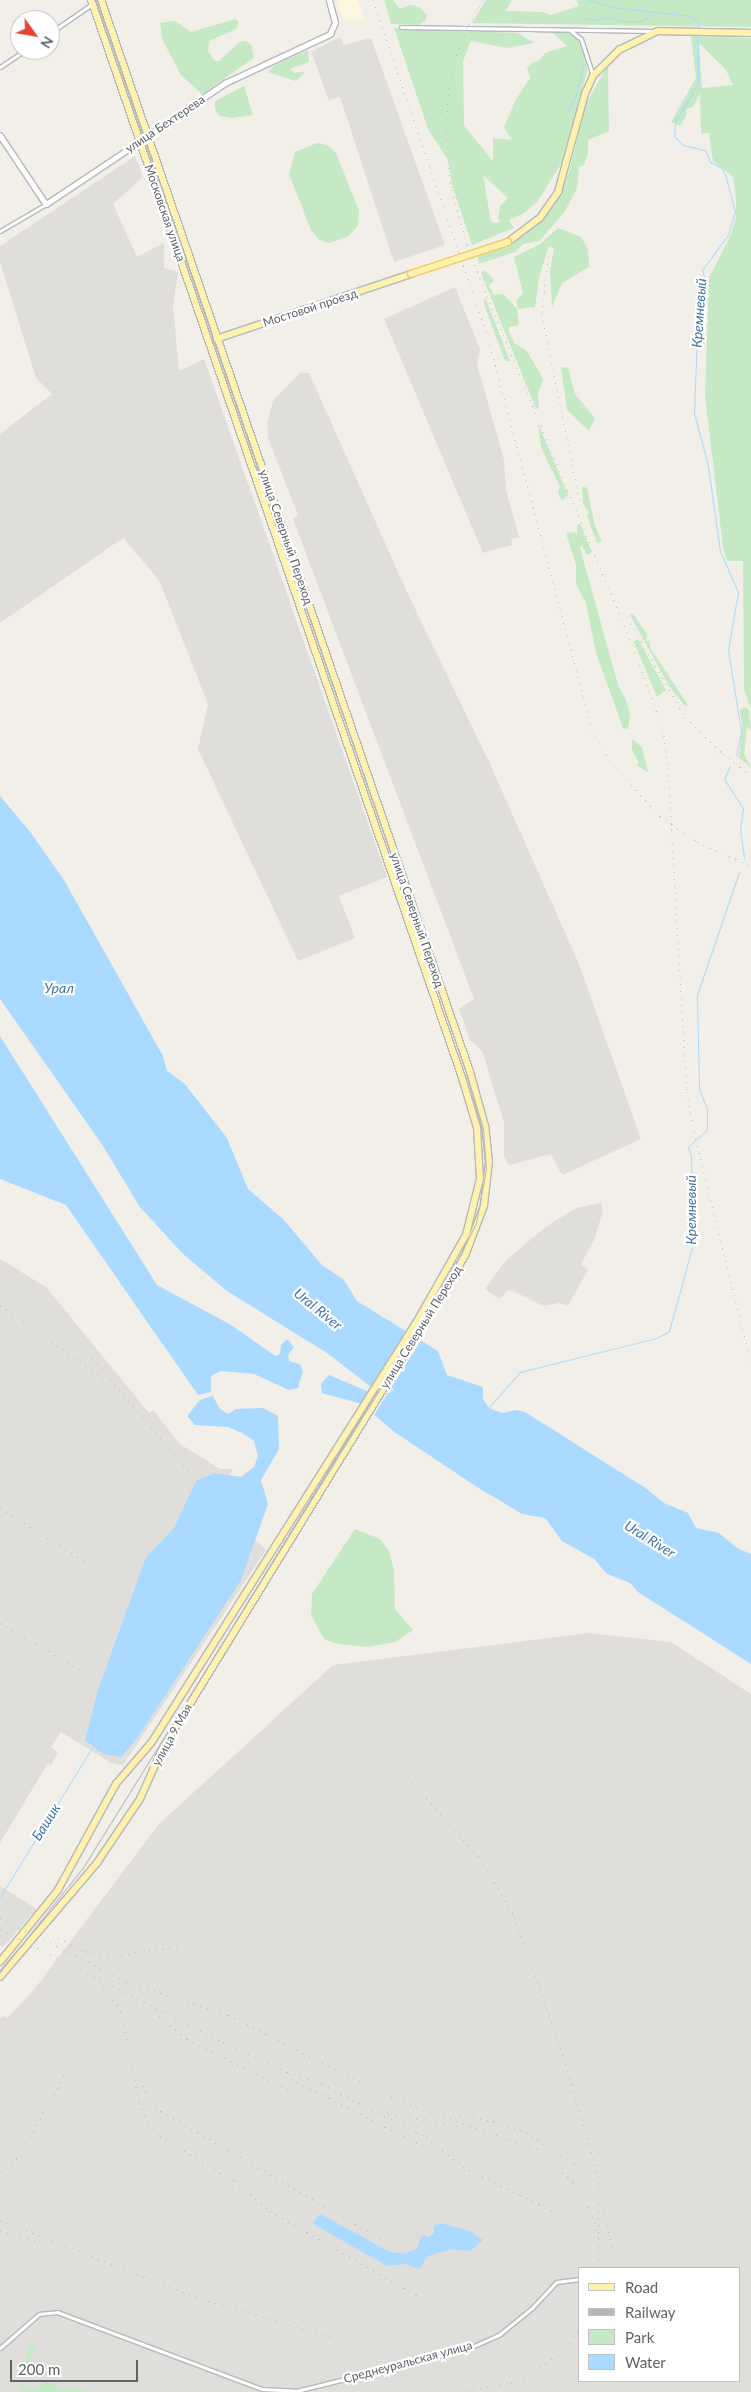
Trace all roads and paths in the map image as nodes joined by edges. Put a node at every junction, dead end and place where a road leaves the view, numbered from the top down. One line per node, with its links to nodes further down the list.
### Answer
1 (101, 0): 11 (main road, Московская улица)
2 (329, 0): 11 (street, улица Бехтерева)
3 (91, 2): 4 (street); 12 (main road, Московская улица)
4 (60, 25)
5 (400, 27): 6 (street)
6 (568, 30): 7 (street); 9 (street)
7 (658, 32): 8 (main road); 9 (main road)
8 (751, 33)
9 (593, 76): 15 (main road, Мостовой проезд, bridge)
10 (0, 135): 13 (street)
11 (148, 135): 12 (main road, улица Бехтерева); 15 (main road, Московская улица)
12 (139, 142): 13 (street, улица Бехтерева); 16 (main road, Московская улица)
13 (46, 204): 14 (street, улица Бехтерева)
14 (0, 231)
15 (218, 338): 16 (main road, Мостовой проезд); 18 (main road, улица Северный Переход)
16 (209, 342): 17 (main road, улица Северный Переход)
17 (324, 1469): 19 (main road, улица 9 Мая)
18 (326, 1480): 20 (main road, улица 9 Мая)
19 (0, 1962)
20 (0, 1977)
21 (578, 2279): 22 (street, Среднеуральская улица)
22 (0, 2348)

